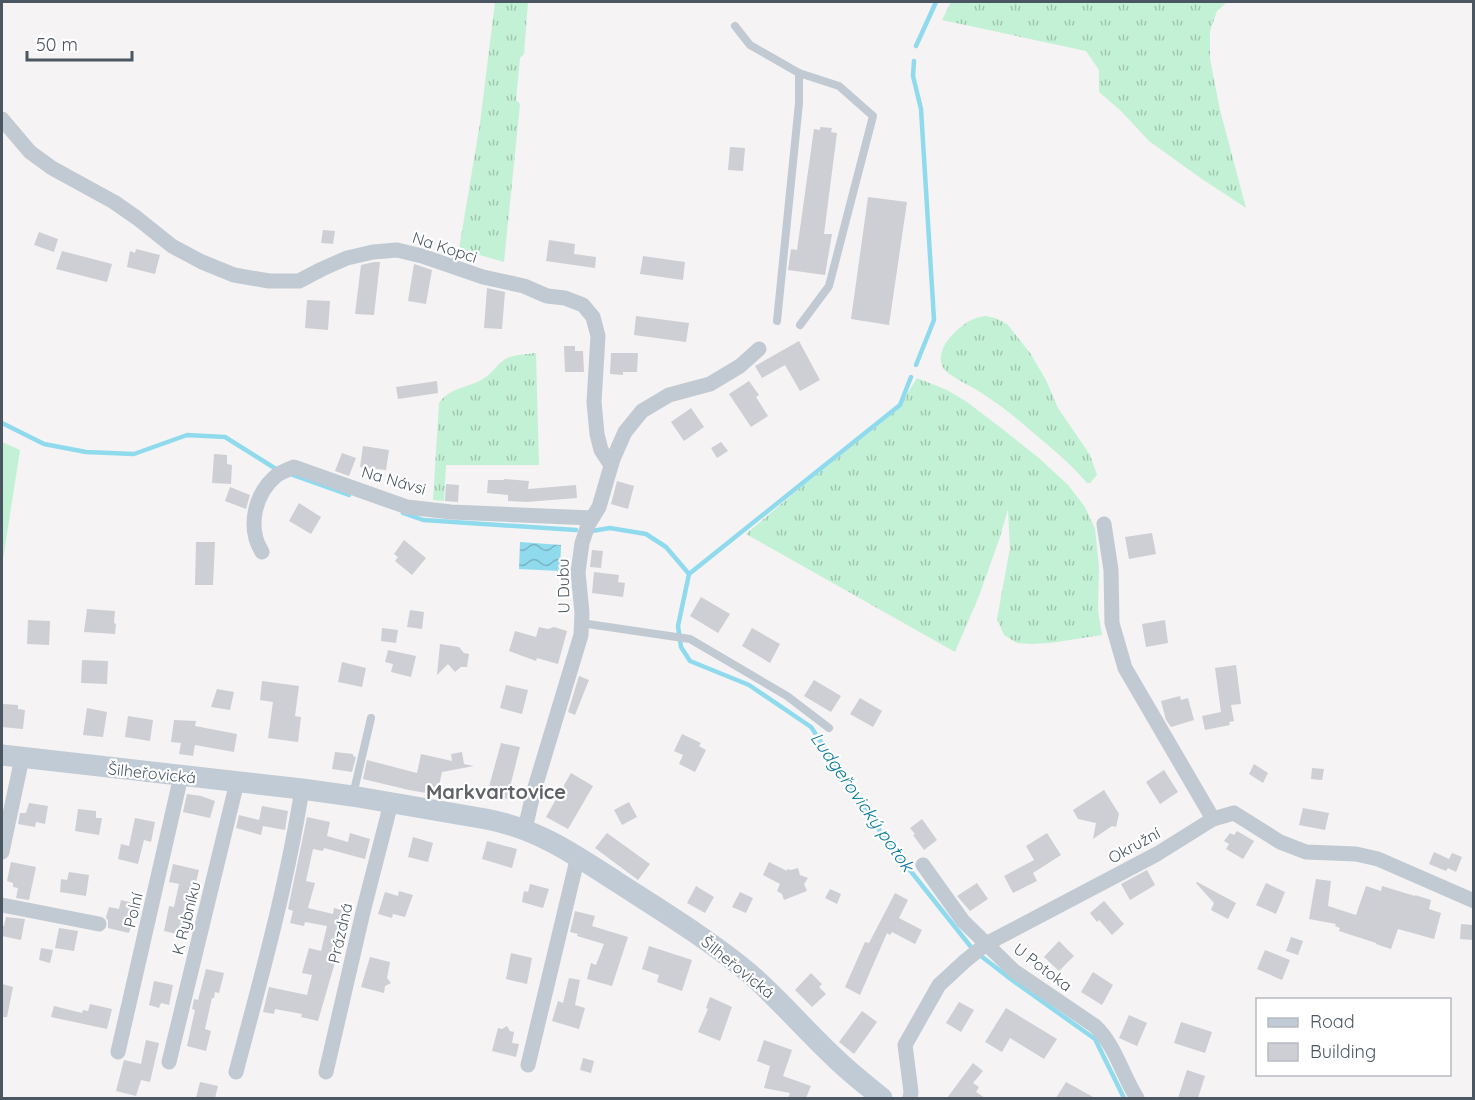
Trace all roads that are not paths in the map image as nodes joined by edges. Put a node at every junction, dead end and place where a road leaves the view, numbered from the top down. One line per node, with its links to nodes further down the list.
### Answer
1 (735, 26): 2 (lane)
2 (799, 73): 4 (lane); 5 (lane)
3 (2, 119): 7 (street, Na Kopci)
4 (777, 321)
5 (800, 325)
6 (759, 349): 7 (street, U Dubu)
7 (611, 465): 8 (street, U Dubu)
8 (592, 518): 10 (street, Na Návsi); 11 (street, U Dubu)
9 (1104, 524): 20 (street)
10 (262, 552)
11 (581, 623): 13 (lane); 21 (street, U Dubu)
12 (371, 718): 18 (lane)
13 (829, 728)
14 (12, 757): 15 (street, Šilheřovická); 22 (street)
15 (181, 776): 16 (street, Šilheřovická); 29 (street, Polní)
16 (237, 782): 17 (street, Šilheřovická); 30 (street, K Rybníku)
17 (302, 789): 18 (street, Šilheřovická); 32 (street)
18 (352, 796): 19 (street, Šilheřovická)
19 (391, 803): 21 (street, Šilheřovická); 33 (street, Prázdná)
20 (1213, 819): 25 (street, Okružní); 28 (street, Okružní)
21 (525, 829): 23 (street, Šilheřovická)
22 (2, 852)
23 (578, 856): 31 (street); 34 (street, Šilheřovická)
24 (923, 865): 28 (street, U Potoka)
25 (1473, 901)
26 (2, 905): 27 (street)
27 (99, 924)
28 (986, 944): 35 (street, Okružní); 36 (street, U Potoka)
29 (118, 1052)
30 (169, 1062)
31 (528, 1065)
32 (236, 1072)
33 (326, 1072)
34 (882, 1098)
35 (910, 1098)
36 (1137, 1098)

